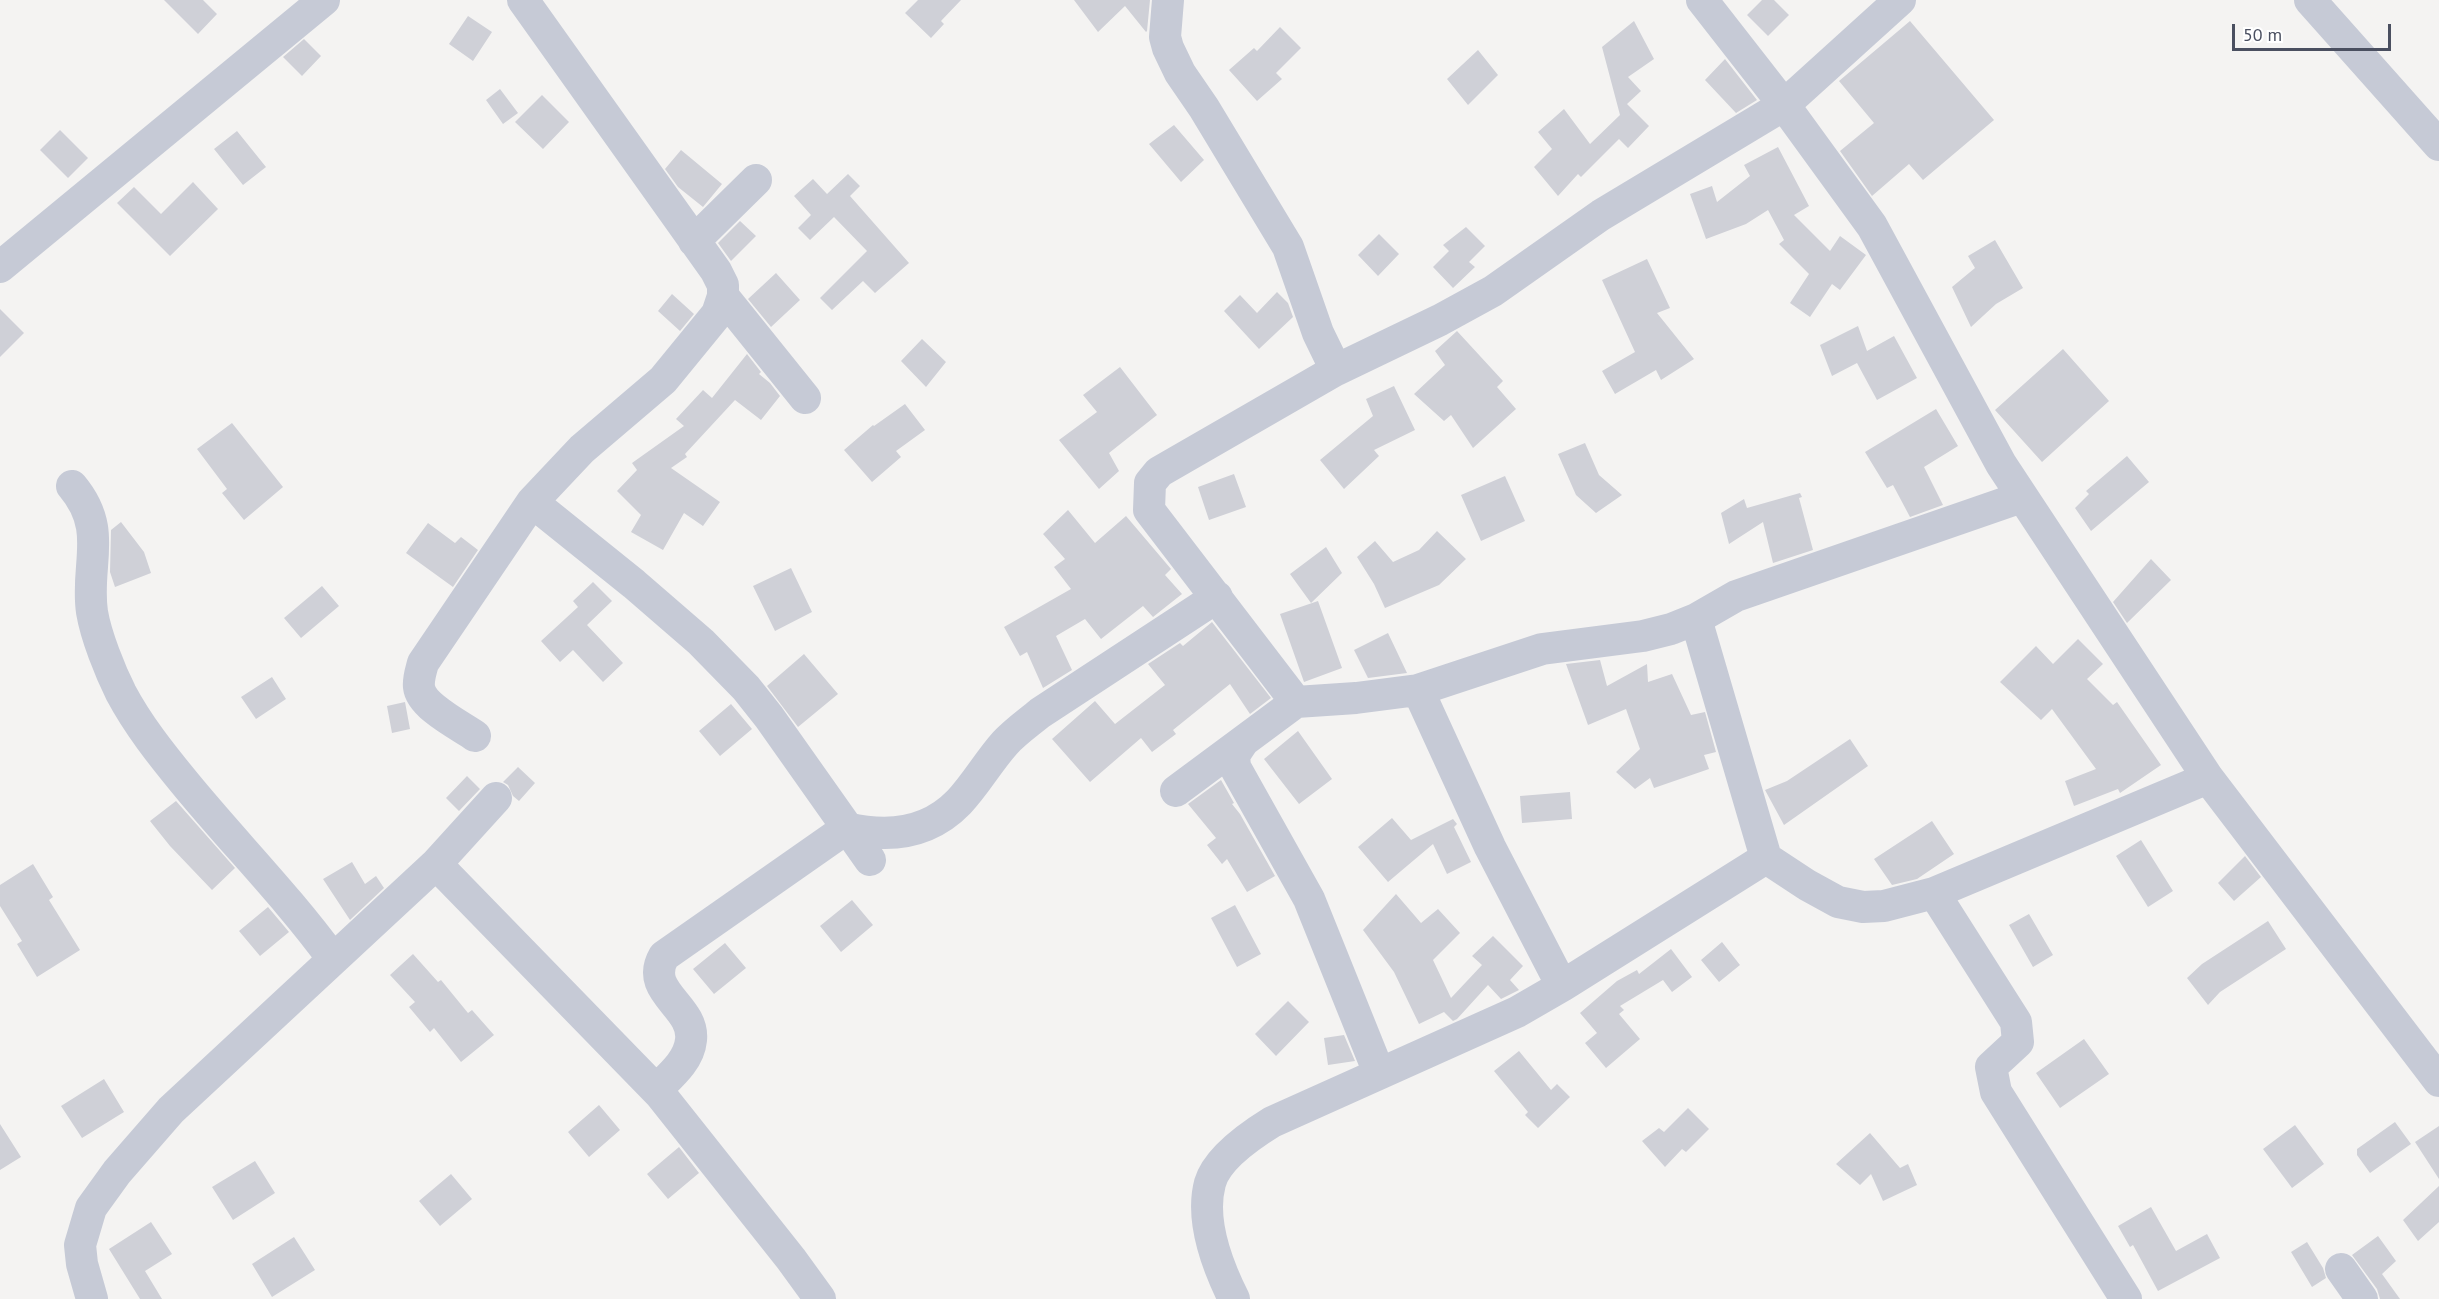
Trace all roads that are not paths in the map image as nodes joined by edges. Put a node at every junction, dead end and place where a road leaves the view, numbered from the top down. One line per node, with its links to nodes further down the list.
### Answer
1 (324, 0): 11 (street)
2 (523, 0): 10 (street)
3 (1168, 0): 13 (street)
4 (1702, 0): 7 (street)
5 (1900, 0): 7 (street)
6 (2310, 0): 8 (street)
7 (1784, 105): 13 (street); 16 (street)
8 (2439, 145)
9 (756, 180): 10 (street)
10 (694, 241): 12 (street)
11 (0, 267)
12 (723, 296): 14 (street); 17 (street)
13 (1336, 370): 18 (street)
14 (805, 398)
15 (72, 486): 32 (street)
16 (2022, 496): 19 (street); 24 (street)
17 (532, 502): 22 (street); 27 (street)
18 (1217, 597): 21 (street); 27 (street)
19 (1696, 619): 20 (street); 28 (street)
20 (1418, 690): 21 (street); 33 (street)
21 (1296, 702): 23 (street)
22 (475, 736)
23 (1242, 742): 25 (street); 34 (street)
24 (2208, 778): 31 (street); 35 (street)
25 (1176, 791)
26 (496, 798): 30 (street)
27 (847, 828): 29 (street); 36 (street)
28 (1766, 858): 31 (street); 33 (street)
29 (870, 860)
30 (436, 864): 32 (street); 36 (street)
31 (1934, 893): 41 (street)
32 (333, 959): 38 (street)
33 (1562, 986): 34 (street)
34 (1379, 1073): 40 (street)
35 (2439, 1081)
36 (656, 1090): 39 (street)
37 (2341, 1269): 42 (street)
38 (92, 1299)
39 (820, 1299)
40 (1234, 1299)
41 (2126, 1299)
42 (2362, 1299)

